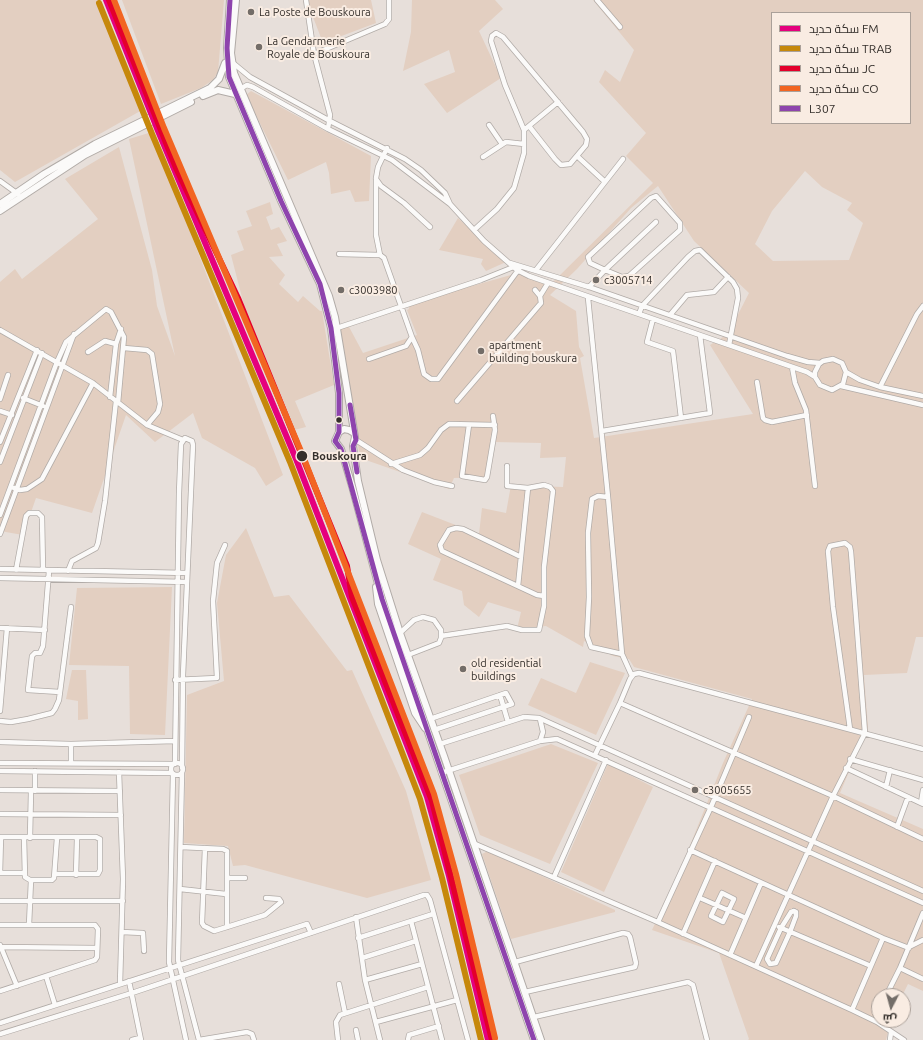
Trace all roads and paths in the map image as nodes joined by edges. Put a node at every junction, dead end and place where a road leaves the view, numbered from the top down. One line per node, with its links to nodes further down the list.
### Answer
1 (230, 0): 7 (street)
2 (236, 0): 9 (street)
3 (306, 0): 8 (street)
4 (389, 0): 8 (street)
5 (596, 0): 6 (street)
6 (620, 27)
7 (227, 48): 13 (street); 14 (street)
8 (314, 54): 16 (street)
9 (231, 61): 10 (street); 12 (street)
10 (250, 77): 11 (street); 16 (street)
11 (247, 85): 12 (street); 19 (street)
12 (240, 89): 56 (street)
13 (235, 94): 14 (street); 101 (street)
14 (199, 96): 31 (street)
15 (558, 102): 18 (street); 20 (street); 25 (street)
16 (330, 121): 19 (street); 23 (street)
17 (490, 125): 21 (street)
18 (530, 126): 20 (street); 25 (street)
19 (328, 129): 24 (street)
20 (524, 130): 22 (street)
21 (502, 144): 22 (street); 26 (street)
22 (524, 144): 37 (street)
23 (387, 148): 24 (street); 33 (street)
24 (383, 155): 28 (street); 33 (street)
25 (578, 156): 30 (street)
26 (483, 157)
27 (623, 159): 30 (street)
28 (376, 178): 36 (street); 39 (street)
29 (0, 181): 31 (street)
30 (604, 181): 41 (street)
31 (18, 195): 32 (street); 34 (street)
32 (0, 204)
33 (450, 204): 37 (street)
34 (0, 211)
35 (656, 222): 42 (street)
36 (430, 227)
37 (474, 230): 40 (street)
38 (339, 254): 39 (street)
39 (380, 255): 52 (street)
40 (517, 266): 41 (street); 43 (street); 52 (street)
41 (536, 270): 46 (street)
42 (606, 270): 42 (street); 46 (street)
43 (519, 271): 45 (street); 62 (street)
44 (728, 278): 50 (street); 54 (street); 61 (street)
45 (548, 283): 48 (street); 49 (street)
46 (589, 288): 50 (street)
47 (535, 290): 48 (street)
48 (540, 296): 86 (street)
49 (588, 298): 53 (street); 100 (street)
50 (642, 306): 53 (street); 54 (street)
51 (923, 306): 80 (street)
52 (400, 307): 56 (street); 62 (street)
53 (639, 314): 55 (street)
54 (670, 315): 61 (street)
55 (653, 319): 60 (street); 96 (street)
56 (337, 328): 104 (street)
57 (121, 329): 59 (street); 63 (street); 65 (street)
58 (0, 330): 66 (street)
59 (74, 334): 70 (street); 72 (street)
60 (700, 335): 64 (street); 96 (street)
61 (731, 336): 64 (street); 71 (street)
62 (412, 337): 69 (street)
63 (116, 344): 67 (street); 83 (street)
64 (729, 345): 73 (street)
65 (124, 348): 87 (street); 98 (street)
66 (37, 350): 68 (street); 81 (street)
67 (88, 352)
68 (42, 353): 70 (street); 85 (street)
69 (370, 359)
70 (57, 362): 72 (street); 88 (street)
71 (820, 363): 74 (street); 76 (street)
72 (62, 366): 78 (street); 90 (street)
73 (792, 367): 76 (street); 93 (street)
74 (846, 372): 79 (street); 80 (street)
75 (8, 375): 84 (street)
76 (816, 377): 79 (street)
77 (757, 382): 93 (street)
78 (93, 383): 83 (street); 113 (street)
79 (841, 386): 89 (street)
80 (880, 387): 82 (street)
81 (18, 396): 85 (street); 92 (street)
82 (923, 396)
83 (110, 397): 87 (street)
84 (0, 399)
85 (25, 399): 88 (street); 95 (street)
86 (457, 401)
87 (117, 402): 98 (street); 126 (street)
88 (41, 405): 90 (street); 109 (street)
89 (923, 405)
90 (46, 407): 113 (street)
91 (0, 411): 92 (street)
92 (11, 415): 95 (street); 102 (street)
93 (807, 415): 111 (street)
94 (493, 416): 97 (street)
95 (18, 417): 106 (street)
96 (681, 418): 100 (street)
97 (495, 424): 99 (street); 99 (street)
98 (147, 425): 103 (street)
99 (469, 425): 107 (street)
100 (602, 431): 114 (street)
101 (339, 432): 104 (street); 105 (street)
102 (0, 440)
103 (182, 440): 117 (street); 118 (street)
104 (354, 440): 105 (street); 107 (street); 141 (street)
105 (341, 449): 185 (street)
106 (0, 462)
107 (391, 464): 110 (street)
108 (507, 466): 112 (street)
109 (11, 486): 113 (street); 115 (street)
110 (452, 486)
111 (815, 486)
112 (528, 488): 121 (street); 136 (street)
113 (17, 489): 119 (street)
114 (608, 496): 143 (street); 143 (street)
115 (1, 508): 116 (street)
116 (0, 516)
117 (179, 518): 118 (street); 128 (street)
118 (189, 518): 129 (street)
119 (0, 534)
120 (225, 545): 147 (street)
121 (521, 557): 135 (street); 135 (street)
122 (0, 569): 123 (street)
123 (16, 570): 124 (street); 124 (street)
124 (43, 570): 125 (street)
125 (50, 571): 126 (street); 131 (street)
126 (68, 571): 127 (street)
127 (76, 571): 128 (street); 132 (street)
128 (178, 573): 129 (street); 133 (street)
129 (187, 573): 134 (street)
130 (0, 578): 131 (street)
131 (49, 579): 132 (street); 140 (street)
132 (75, 580): 133 (street)
133 (178, 582): 134 (street); 146 (street)
134 (187, 582): 147 (street)
135 (518, 586): 136 (street)
136 (544, 596): 142 (street)
137 (71, 607): 148 (street)
138 (0, 628): 139 (street)
139 (7, 628): 140 (street); 152 (street)
140 (45, 630): 148 (street)
141 (400, 633): 142 (street); 144 (street)
142 (441, 636): 144 (street)
143 (622, 654): 145 (street)
144 (408, 655): 154 (street)
145 (632, 676): 150 (street); 158 (street)
146 (175, 680): 147 (street); 161 (street)
147 (183, 680): 176 (street)
148 (60, 692): 156 (street)
149 (500, 695): 151 (street); 151 (street); 154 (street)
150 (620, 703): 166 (street); 168 (street)
151 (502, 707): 157 (street); 159 (street)
152 (0, 711)
153 (749, 717): 168 (street)
154 (430, 719): 159 (street)
155 (540, 719): 157 (street); 162 (street); 166 (street)
156 (0, 721)
157 (508, 722): 165 (street)
158 (850, 729): 160 (street); 160 (street)
159 (434, 730): 165 (street)
160 (864, 733): 167 (street); 170 (street)
161 (175, 741): 164 (street); 174 (street)
162 (540, 741): 169 (street); 177 (street)
163 (0, 742): 164 (street)
164 (71, 744): 173 (street)
165 (440, 744): 177 (street)
166 (599, 746): 169 (street); 192 (street)
167 (923, 750)
168 (733, 753): 192 (street); 193 (street)
169 (595, 755): 171 (street)
170 (850, 759): 175 (street); 178 (street)
171 (606, 760): 196 (street); 220 (street)
172 (0, 763): 173 (street)
173 (71, 763): 174 (street); 181 (street); 182 (street)
174 (174, 764): 176 (street); 184 (street)
175 (846, 768): 187 (street); 193 (street)
176 (182, 770): 184 (street); 201 (street)
177 (449, 770): 185 (street); 210 (street)
178 (890, 770): 186 (street); 187 (street)
179 (0, 771): 180 (street)
180 (35, 771): 181 (street); 190 (street)
181 (66, 772): 182 (street)
182 (75, 772): 183 (street)
183 (120, 772): 184 (street); 191 (street)
184 (172, 773): 200 (street)
185 (441, 773): 313 (street)
186 (923, 780)
187 (886, 787): 194 (street)
188 (0, 790): 190 (street)
189 (923, 790): 195 (street)
190 (33, 791): 191 (street); 198 (street)
191 (120, 791): 199 (street)
192 (714, 796): 196 (street); 209 (street)
193 (833, 796): 202 (street); 209 (street)
194 (908, 797): 195 (street); 202 (street)
195 (922, 804)
196 (710, 806): 213 (street); 214 (street)
197 (0, 814): 198 (street)
198 (31, 814): 199 (street); 205 (street)
199 (121, 815): 235 (street)
200 (172, 827): 201 (street); 228 (street)
201 (182, 827): 211 (street)
202 (897, 827): 208 (street)
203 (1, 837): 204 (street); 216 (street)
204 (24, 838): 205 (street); 217 (street)
205 (30, 838): 206 (street)
206 (57, 838): 207 (street); 218 (street)
207 (77, 838): 219 (street); 219 (street)
208 (923, 839)
209 (813, 840): 214 (street); 226 (street)
210 (473, 843): 220 (street); 264 (street)
211 (181, 847): 212 (street); 227 (street)
212 (205, 848): 221 (street); 225 (street)
213 (690, 850): 215 (street); 244 (street)
214 (809, 850): 230 (street); 236 (street)
215 (715, 861): 224 (street); 232 (street)
216 (0, 873): 217 (street)
217 (25, 873): 223 (street)
218 (55, 874): 219 (street); 223 (street)
219 (76, 874)
220 (554, 877): 244 (street)
221 (227, 878): 222 (street); 229 (street)
222 (245, 878)
223 (31, 880): 234 (street)
224 (761, 883): 230 (street); 242 (street)
225 (204, 891): 227 (street); 229 (street); 248 (street)
226 (923, 891)
227 (180, 892): 228 (street); 266 (street)
228 (171, 894): 269 (street)
229 (226, 894): 248 (street)
230 (788, 896): 247 (street); 255 (street)
231 (266, 898): 248 (street)
232 (700, 898): 237 (street); 253 (street)
233 (0, 901): 234 (street)
234 (30, 901): 235 (street); 246 (street)
235 (123, 901): 250 (street)
236 (923, 903)
237 (715, 905): 238 (street); 238 (street); 238 (street)
238 (729, 911): 242 (street)
239 (923, 913): 260 (street)
240 (433, 914): 241 (street); 243 (street); 287 (street)
241 (356, 917): 252 (street); 254 (street)
242 (746, 918): 262 (street)
243 (411, 921): 254 (street); 257 (street)
244 (658, 922): 253 (street)
245 (0, 925): 246 (street)
246 (28, 925): 259 (street)
247 (775, 925): 249 (street); 267 (street)
248 (227, 927)
249 (781, 928): 251 (street); 251 (street); 251 (street)
250 (122, 932): 261 (street); 279 (street)
251 (790, 932): 268 (street)
252 (311, 933): 266 (street); 273 (street)
253 (683, 934): 262 (street)
254 (358, 938): 263 (street)
255 (883, 938): 260 (street); 268 (street)
256 (923, 940): 260 (street)
257 (416, 941): 263 (street); 265 (street)
258 (0, 946): 259 (street); 281 (street)
259 (97, 948): 272 (street)
260 (909, 948): 270 (street)
261 (144, 951)
262 (730, 955): 267 (street)
263 (362, 958): 277 (street)
264 (515, 962): 285 (street); 285 (street)
265 (422, 964): 277 (street); 282 (street)
266 (180, 966): 269 (street); 273 (street)
267 (756, 966): 291 (street)
268 (871, 966): 291 (street)
269 (170, 968): 275 (street); 278 (street)
270 (900, 968): 274 (street); 283 (street)
271 (923, 974): 274 (street)
272 (46, 976): 281 (street); 289 (street)
273 (182, 976): 275 (street); 305 (street)
274 (918, 977): 276 (street)
275 (173, 979): 286 (street); 304 (street)
276 (923, 979)
277 (365, 980): 288 (street)
278 (129, 981): 279 (street); 286 (street)
279 (120, 984): 289 (street)
280 (339, 984): 292 (street)
281 (17, 986): 284 (street)
282 (428, 987): 288 (street); 290 (street)
283 (890, 988)
284 (0, 991)
285 (525, 992): 293 (street)
286 (132, 993): 301 (street); 302 (street)
287 (457, 1000): 290 (street); 312 (street)
288 (371, 1004): 292 (street); 295 (street)
289 (55, 1005): 296 (street)
290 (433, 1006): 295 (street); 297 (street)
291 (852, 1010): 294 (street)
292 (345, 1013): 307 (street)
293 (534, 1018): 314 (street); 315 (street)
294 (871, 1020)
295 (376, 1022): 309 (street)
296 (0, 1023)
297 (439, 1026): 310 (street); 311 (street)
298 (886, 1028): 300 (street)
299 (356, 1030): 308 (street)
300 (891, 1032): 316 (street); 317 (street)
301 (0, 1034)
302 (141, 1039): 303 (street)
303 (132, 1040)
304 (186, 1040)
305 (199, 1040): 306 (street)
306 (254, 1040)
307 (338, 1040)
308 (358, 1040)
309 (380, 1040)
310 (408, 1040)
311 (442, 1040)
312 (468, 1040)
313 (534, 1040)
314 (541, 1040)
315 (707, 1040)
316 (890, 1040)
317 (904, 1040)

